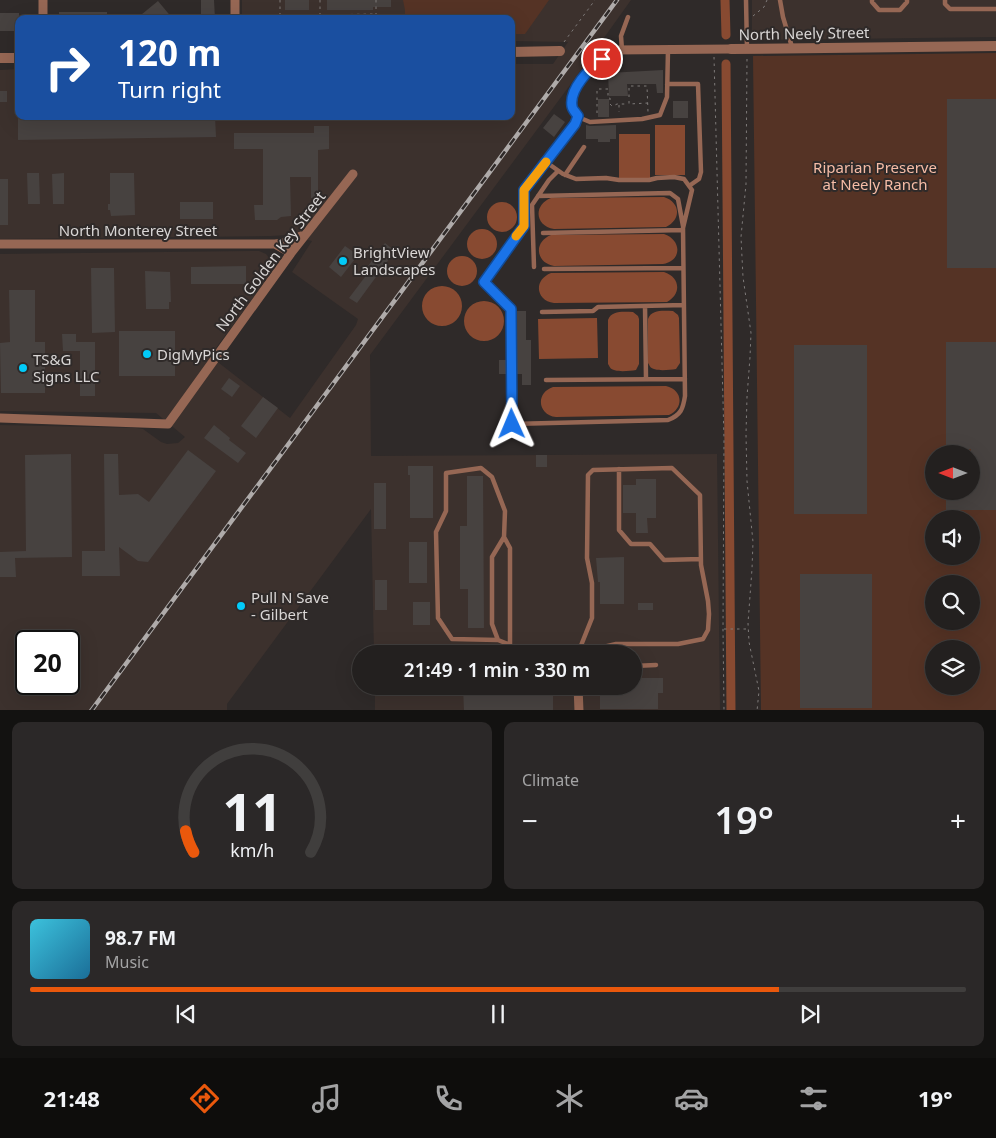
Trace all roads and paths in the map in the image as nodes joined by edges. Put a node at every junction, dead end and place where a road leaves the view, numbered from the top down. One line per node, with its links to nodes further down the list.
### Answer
1 (43, 0): 15 (street)
2 (235, 0): 16 (street)
3 (280, 0): 17 (path)
4 (320, 0): 14 (path)
5 (376, 0): 14 (path)
6 (595, 0): 27 (path)
7 (746, 0): 19 (lane)
8 (767, 0): 19 (path)
9 (780, 0): 21 (lane)
10 (872, 0): 11 (lane)
11 (907, 0)
12 (945, 0): 13 (lane)
13 (996, 9)
14 (376, 14)
15 (43, 15)
16 (235, 15)
17 (280, 15)
18 (628, 17): 25 (lane)
19 (747, 21): 24 (lane)
20 (996, 46): 21 (street, North Neely Street)
21 (792, 48): 24 (street, North Neely Street)
22 (716, 49): 23 (street, North Neely Street); 26 (street, North Neely Street); 65 (path)
23 (731, 49): 24 (street, North Neely Street)
24 (747, 49): 66 (path)
25 (617, 50): 26 (street, North Neely Street); 37 (lane)
26 (668, 50): 31 (lane)
27 (559, 51): 28 (street)
28 (515, 52)
29 (0, 58): 30 (street)
30 (15, 58)
31 (667, 84): 38 (lane); 44 (lane)
32 (648, 103): 34 (path); 34 (path); 38 (path)
33 (618, 104): 34 (path); 35 (path); 36 (path)
34 (629, 104)
35 (618, 112)
36 (597, 113)
37 (578, 116): 38 (lane); 40 (lane)
38 (648, 118)
39 (584, 147): 43 (lane)
40 (546, 162): 41 (lane); 59 (lane)
41 (558, 171): 43 (lane); 45 (lane)
42 (353, 174): 48 (street, North Golden Key Street)
43 (566, 175): 44 (lane)
44 (689, 186): 46 (lane)
45 (538, 196): 46 (lane); 52 (lane)
46 (683, 229): 47 (lane); 53 (lane)
47 (543, 232)
48 (306, 234): 50 (street, North Monterey Street); 51 (street, North Golden Key Street)
49 (0, 244): 50 (street, North Monterey Street)
50 (275, 244): 51 (street, North Monterey Street)
51 (291, 253): 61 (street, North Golden Key Street)
52 (534, 268)
53 (683, 268): 54 (lane); 55 (lane)
54 (544, 269)
55 (684, 305): 56 (lane); 59 (lane)
56 (645, 306): 57 (lane); 58 (lane)
57 (542, 312)
58 (646, 379): 59 (lane); 60 (lane)
59 (685, 379)
60 (546, 380)
61 (0, 418)
62 (619, 469): 64 (lane); 64 (lane); 69 (lane)
63 (504, 537): 67 (lane); 67 (lane); 68 (lane)
64 (701, 559): 70 (lane)
65 (723, 629): 66 (path); 75 (path)
66 (748, 629): 76 (path)
67 (498, 640): 68 (lane)
68 (510, 645)
69 (581, 645)
70 (612, 645)
71 (642, 666): 72 (lane)
72 (656, 666)
73 (578, 695): 74 (street)
74 (579, 710)
75 (724, 710)
76 (758, 710)

